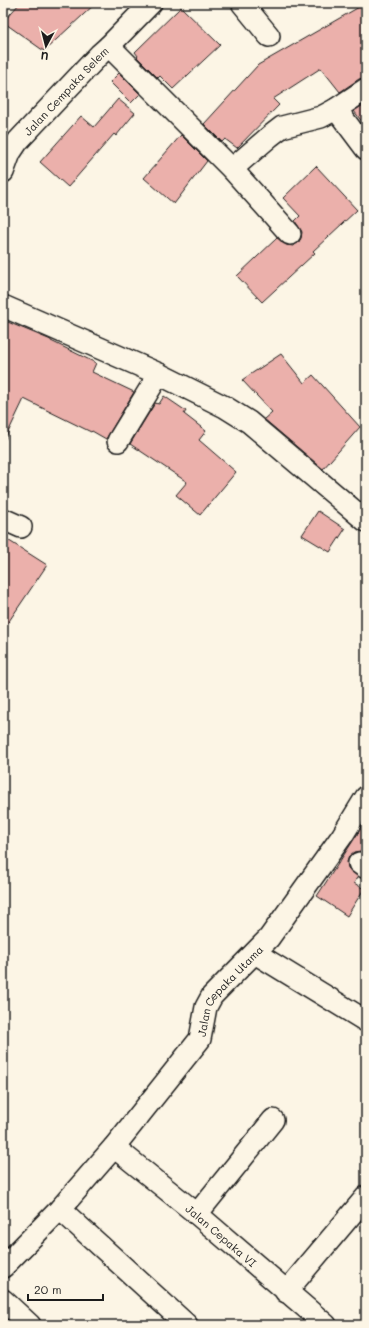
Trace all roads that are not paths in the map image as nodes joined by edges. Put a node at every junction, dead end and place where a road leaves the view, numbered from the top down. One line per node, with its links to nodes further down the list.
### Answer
1 (151, 3): 4 (street, Jalan Cempaka Selem)
2 (242, 3): 3 (street)
3 (268, 36)
4 (115, 52): 8 (street); 9 (street, Jalan Cempaka Selem)
5 (366, 89): 6 (street)
6 (336, 109): 7 (street); 8 (street)
7 (366, 149)
8 (232, 169): 10 (street)
9 (3, 172)
10 (290, 234)
11 (3, 306): 12 (street)
12 (159, 374): 13 (street); 14 (street)
13 (118, 441)
14 (366, 522)
15 (366, 797): 16 (street, Jalan Cepaka Utama)
16 (255, 953): 17 (street); 19 (street, Jalan Cepaka Utama)
17 (366, 1020)
18 (273, 1120): 22 (street)
19 (114, 1147): 21 (street, Jalan Cepaka Utama); 22 (street, Jalan Cepaka VI)
20 (366, 1197): 24 (street)
21 (60, 1209): 23 (street, Jalan Cepaka Utama); 27 (street)
22 (197, 1214): 24 (street, Jalan Cepaka VI)
23 (3, 1267)
24 (286, 1292): 28 (street, Jalan Cepaka VI)
25 (3, 1300): 26 (street)
26 (30, 1325)
27 (187, 1325)
28 (326, 1325)

